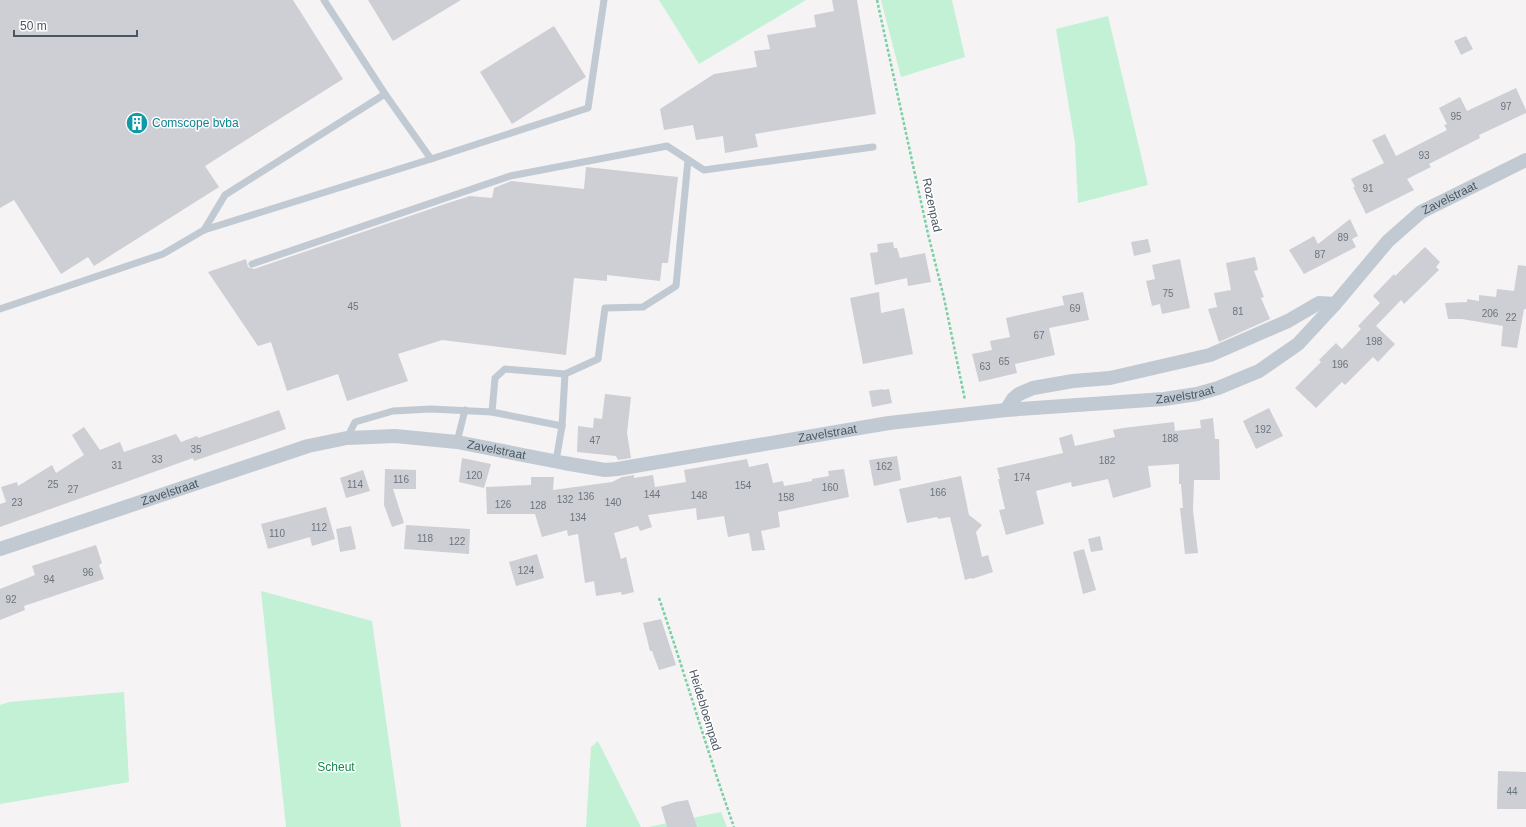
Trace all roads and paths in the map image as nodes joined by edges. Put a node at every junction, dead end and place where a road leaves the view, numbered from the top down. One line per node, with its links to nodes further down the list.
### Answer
1 (324, 0): 4 (lane)
2 (604, 0): 6 (lane)
3 (877, 0): 17 (path, Rozenpad)
4 (385, 94): 6 (lane); 9 (lane)
5 (873, 147): 7 (lane)
6 (431, 159): 9 (lane)
7 (688, 160): 10 (lane); 13 (lane)
8 (1526, 160): 11 (street, Zavelstraat)
9 (204, 230): 12 (lane)
10 (252, 264)
11 (1335, 304): 15 (street); 15 (street, Zavelstraat)
12 (0, 309)
13 (565, 374): 16 (lane); 18 (lane)
14 (465, 410): 16 (lane); 19 (lane); 20 (lane)
15 (1006, 410): 17 (street, Zavelstraat)
16 (492, 412): 18 (lane)
17 (968, 413): 21 (street, Zavelstraat)
18 (562, 426): 21 (lane)
19 (347, 438): 20 (street, Zavelstraat); 22 (street, Zavelstraat)
20 (457, 442): 21 (street, Zavelstraat)
21 (556, 462)
22 (0, 549)
23 (659, 598): 24 (path, Heidebloempad)
24 (734, 827)

